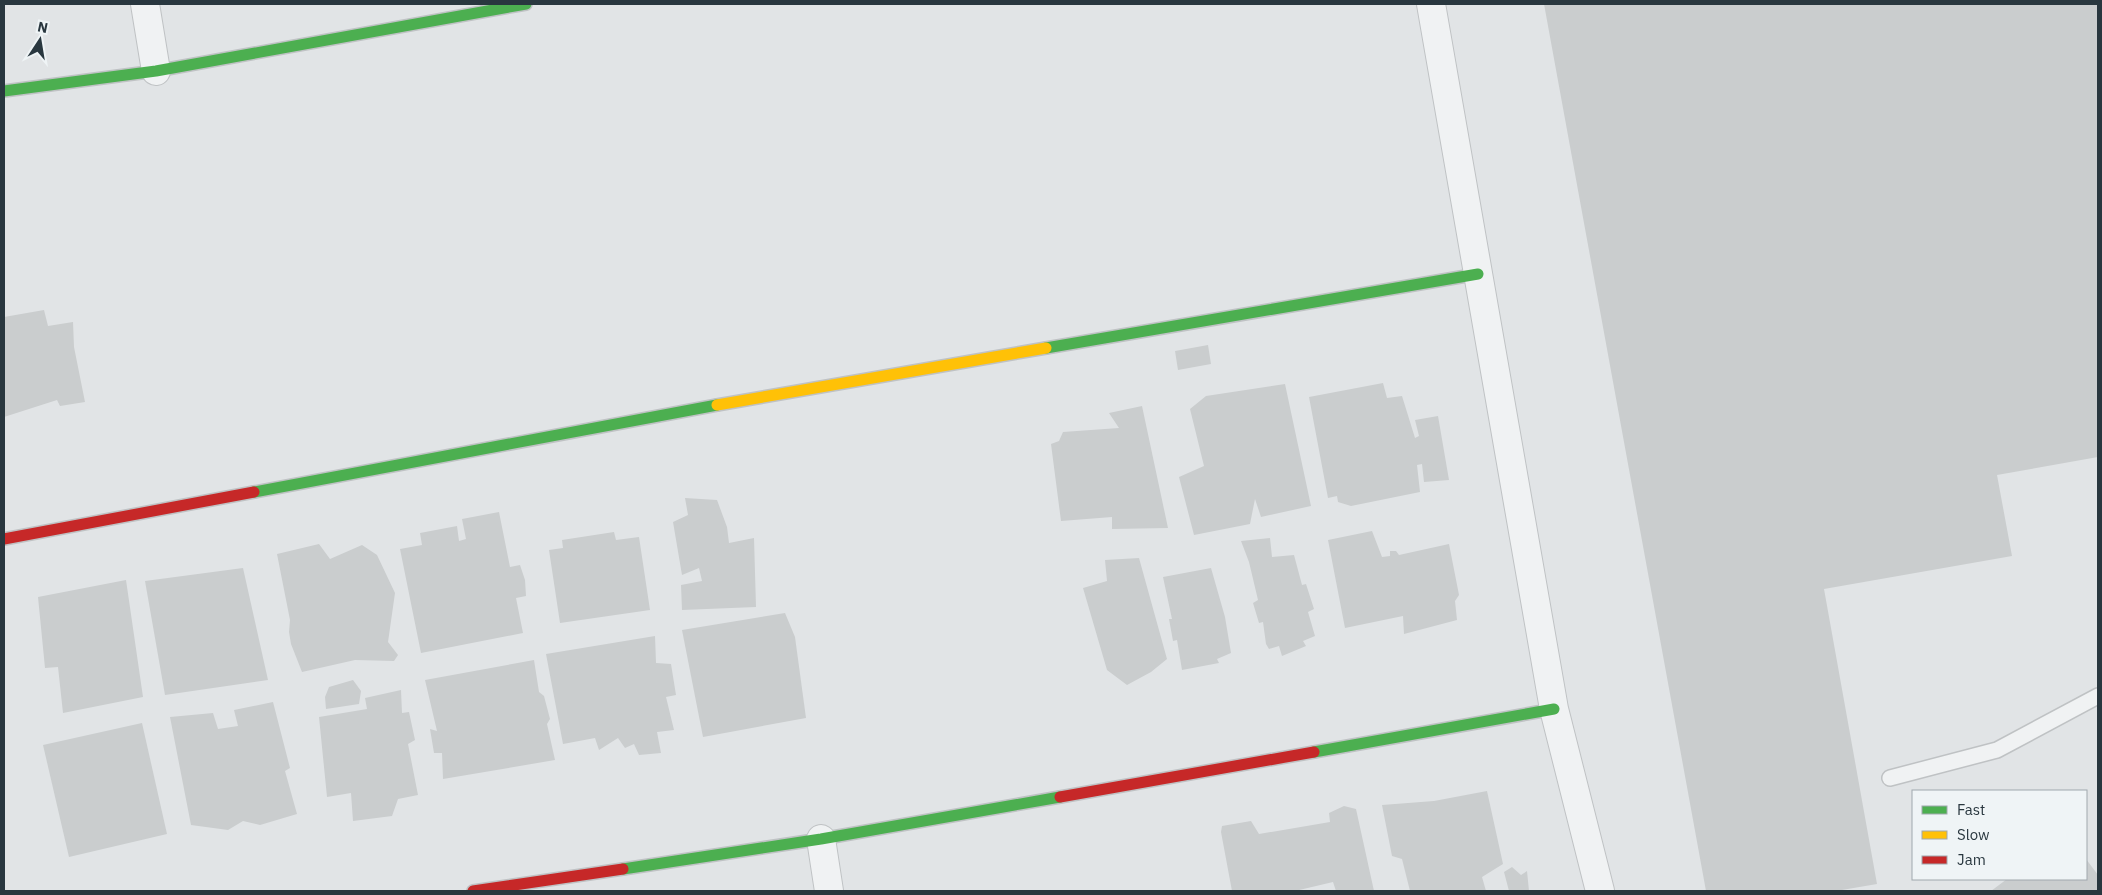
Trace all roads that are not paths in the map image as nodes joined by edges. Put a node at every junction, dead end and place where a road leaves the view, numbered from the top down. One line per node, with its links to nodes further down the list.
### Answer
1 (145, 4): 4 (street)
2 (526, 4): 4 (street)
3 (1431, 4): 6 (street)
4 (156, 71): 5 (street)
5 (4, 90)
6 (1478, 274): 7 (street); 9 (street)
7 (4, 539)
8 (2098, 696): 10 (lane)
9 (1554, 709): 11 (street); 14 (street)
10 (1890, 778)
11 (822, 839): 12 (street); 13 (street)
12 (473, 891)
13 (829, 891)
14 (1600, 891)

